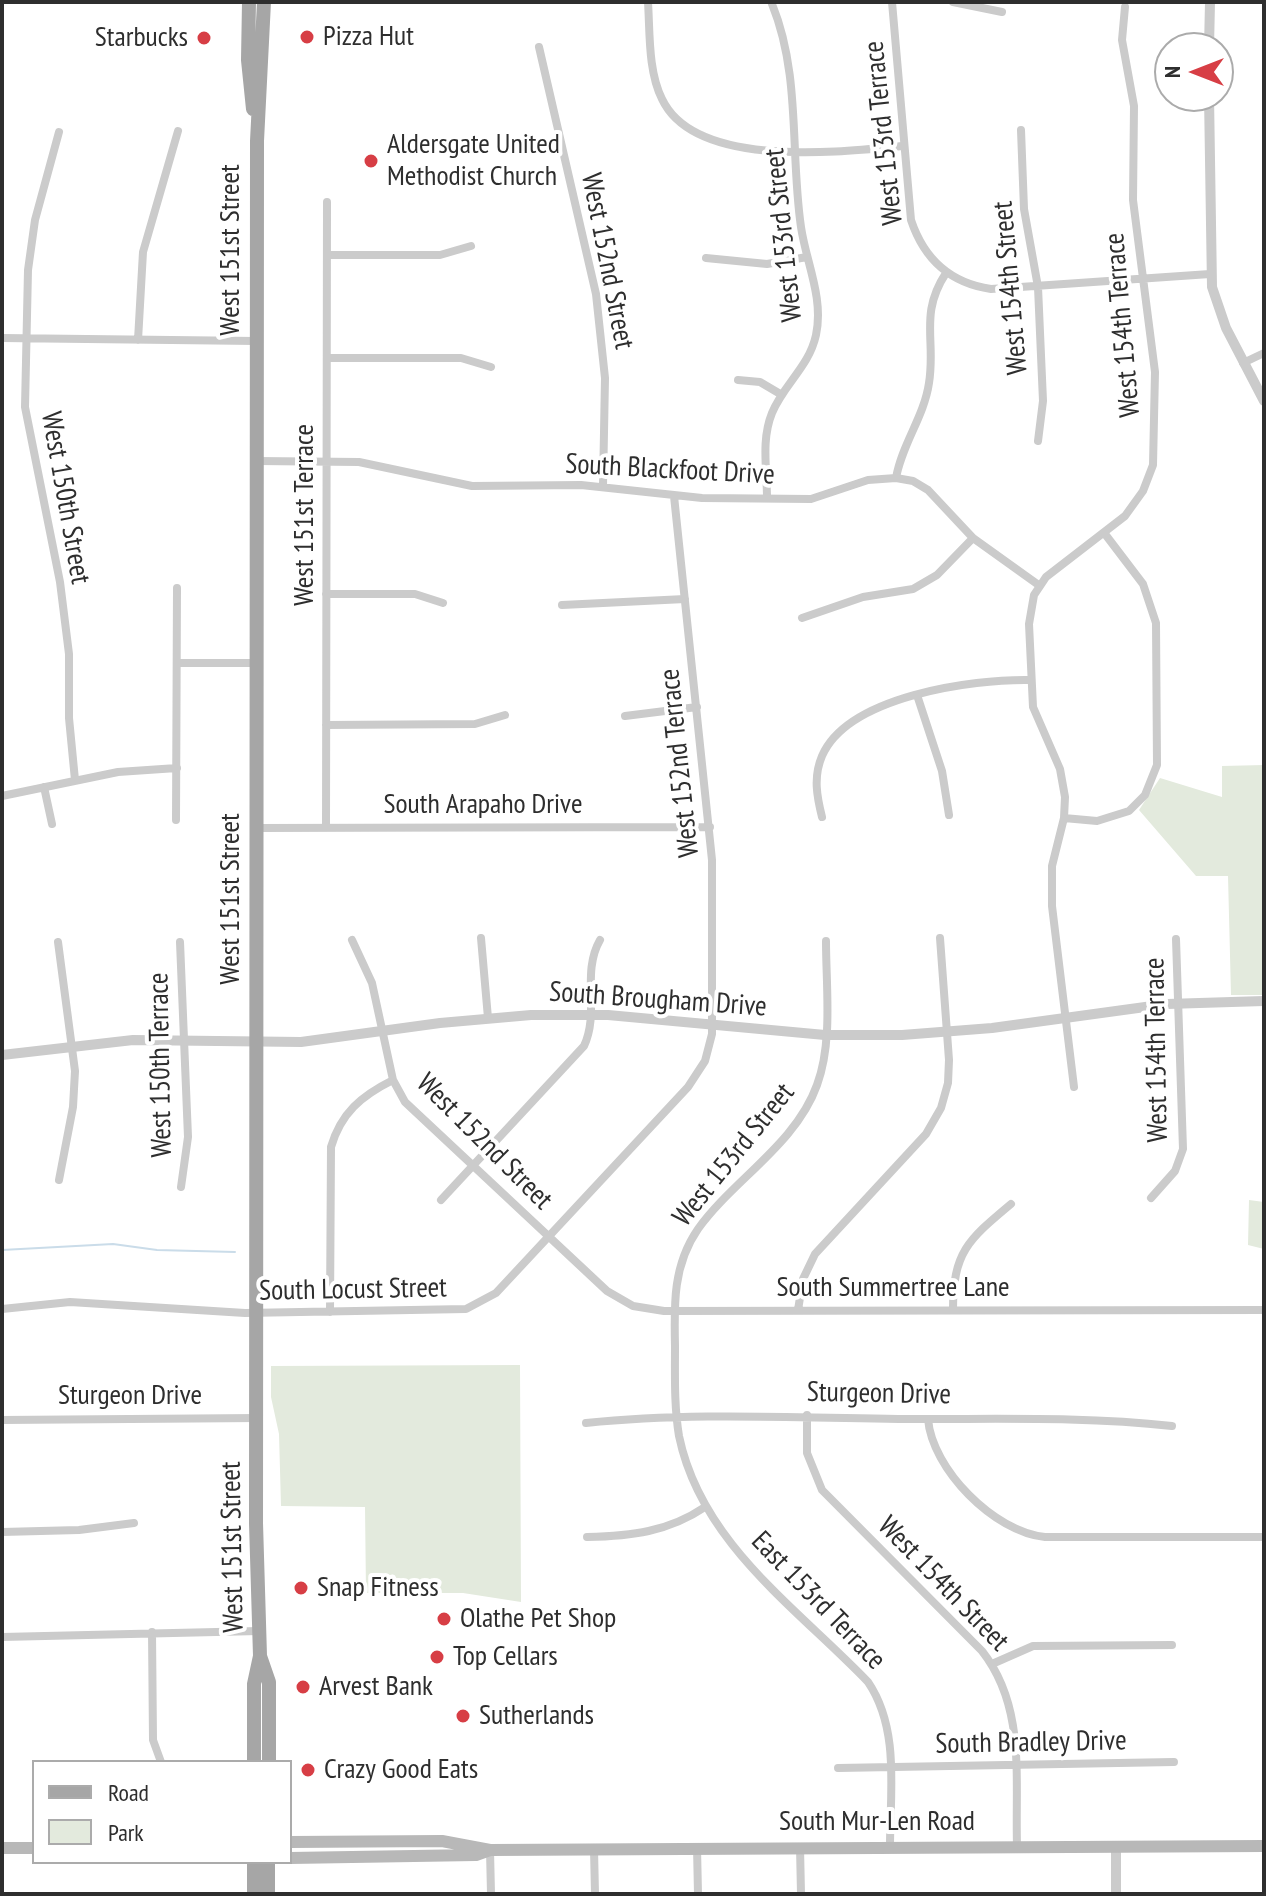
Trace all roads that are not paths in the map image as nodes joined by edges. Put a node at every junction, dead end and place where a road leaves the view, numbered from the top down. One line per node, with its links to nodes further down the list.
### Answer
1 (249, 2): 12 (main road, West 151st Street)
2 (264, 2): 13 (main road, West 151st Street)
3 (648, 2): 20 (street)
4 (892, 2): 19 (street, West 153rd Terrace)
5 (953, 2): 9 (street)
6 (1210, 2): 10 (street)
7 (772, 4): 20 (street, West 153rd Street)
8 (1125, 7): 28 (street, West 154th Terrace)
9 (1002, 12)
10 (1209, 32)
11 (539, 47): 45 (street, West 152nd Street)
12 (248, 60): 13 (main road); 18 (main road, West 151st Street)
13 (260, 108): 18 (main road, West 151st Street)
14 (1209, 112): 27 (street)
15 (1021, 130): 29 (street, West 154th Street)
16 (178, 131): 32 (street)
17 (59, 132): 31 (street, West 150th Street)
18 (257, 141): 33 (main road, West 151st Street)
19 (903, 146): 20 (street); 26 (street, West 153rd Terrace)
20 (796, 153): 24 (street, West 153rd Street)
21 (327, 202): 23 (street, West 151st Terrace)
22 (471, 246): 23 (street)
23 (327, 255): 35 (street, West 151st Terrace)
24 (807, 257): 25 (street); 39 (street, West 153rd Street)
25 (706, 258)
26 (946, 273): 29 (street); 44 (street)
27 (1210, 274): 28 (street); 36 (street)
28 (1143, 280): 29 (street); 48 (street, West 154th Terrace)
29 (1038, 287): 41 (street, West 154th Street)
30 (2, 338): 31 (street)
31 (29, 339): 32 (street); 66 (street, West 150th Street)
32 (138, 340): 33 (street)
33 (256, 341): 42 (main road, West 151st Street)
34 (1264, 353): 36 (street)
35 (327, 358): 37 (street); 43 (street, West 151st Terrace)
36 (1243, 363): 40 (street)
37 (491, 367)
38 (738, 380): 39 (street)
39 (782, 395): 47 (street, West 153rd Street)
40 (1264, 401)
41 (1038, 441)
42 (257, 461): 43 (street, South Blackfoot Drive); 58 (main road, West 151st Street)
43 (327, 461): 45 (street, South Blackfoot Drive); 52 (street, West 151st Terrace)
44 (896, 478): 47 (street, South Blackfoot Drive); 49 (street)
45 (603, 486): 46 (street, South Blackfoot Drive)
46 (674, 496): 47 (street, South Blackfoot Drive); 53 (street, West 152nd Terrace)
47 (767, 498)
48 (1105, 534): 50 (street); 71 (street)
49 (973, 538): 50 (street); 56 (street)
50 (1040, 586): 59 (street)
51 (177, 588): 57 (street)
52 (326, 594): 54 (street); 64 (street, West 151st Terrace)
53 (685, 599): 55 (street); 61 (street, West 152nd Terrace)
54 (443, 603)
55 (562, 605)
56 (802, 618)
57 (177, 663): 58 (street); 65 (street)
58 (256, 663): 75 (main road, West 151st Street)
59 (1030, 680): 60 (street); 71 (street)
60 (917, 695): 69 (street); 70 (street)
61 (697, 707): 63 (street); 74 (street, West 152nd Terrace)
62 (505, 715): 64 (street)
63 (625, 716)
64 (326, 725): 76 (street, West 151st Terrace)
65 (177, 768): 66 (street); 72 (street)
66 (75, 780): 67 (street)
67 (44, 787): 68 (street); 73 (street)
68 (2, 796)
69 (949, 815)
70 (822, 817)
71 (1064, 818): 89 (street)
72 (176, 820)
73 (52, 824)
74 (710, 827): 76 (street, South Arapaho Drive); 90 (street, West 152nd Terrace)
75 (256, 828): 76 (street, South Arapaho Drive); 95 (main road, West 151st Street)
76 (326, 828)
77 (481, 938): 88 (street)
78 (940, 938): 92 (street)
79 (1176, 939): 86 (street, West 154th Terrace)
80 (352, 940): 91 (street, West 152nd Street)
81 (600, 940): 87 (street)
82 (826, 941): 93 (street, West 153rd Street)
83 (58, 942): 96 (street)
84 (180, 942): 94 (street, West 150th Terrace)
85 (1264, 1001): 86 (street, South Brougham Drive)
86 (1179, 1003): 89 (street, South Brougham Drive); 103 (street, West 154th Terrace)
87 (589, 1015): 88 (street, South Brougham Drive); 90 (street, South Brougham Drive); 100 (street)
88 (488, 1018): 91 (street, South Brougham Drive)
89 (1064, 1018): 92 (street, South Brougham Drive); 99 (street)
90 (711, 1026): 93 (street, South Brougham Drive); 106 (street, South Locust Street)
91 (383, 1032): 95 (street, South Brougham Drive); 98 (street, West 152nd Street)
92 (947, 1033): 93 (street, South Brougham Drive); 108 (street)
93 (825, 1035): 111 (street, West 153rd Street)
94 (185, 1041): 95 (street, South Brougham Drive); 96 (street, South Brougham Drive); 102 (street, West 150th Terrace)
95 (257, 1041): 113 (main road, West 151st Street)
96 (72, 1045): 97 (street, South Brougham Drive); 101 (street)
97 (2, 1055)
98 (393, 1080): 100 (street, West 152nd Street); 112 (street)
99 (1074, 1087)
100 (473, 1167): 104 (street); 106 (street, West 152nd Street)
101 (59, 1180)
102 (181, 1187)
103 (1151, 1198)
104 (441, 1200)
105 (1011, 1204): 109 (street)
106 (548, 1237): 111 (street, South Summertree Lane); 112 (street, South Locust Street)
107 (2, 1309): 113 (street, South Locust Street)
108 (798, 1310): 109 (street, South Summertree Lane); 111 (street, South Summertree Lane)
109 (953, 1310): 110 (street, South Summertree Lane)
110 (1264, 1310)
111 (674, 1311): 115 (street, West 153rd Street)
112 (330, 1312): 113 (street, South Locust Street)
113 (258, 1313): 116 (main road, West 151st Street)
114 (807, 1415): 115 (street, Sturgeon Drive); 117 (street, Sturgeon Drive); 132 (street, West 154th Street)
115 (677, 1417): 119 (street, Sturgeon Drive); 121 (street, West 153rd Street)
116 (258, 1418): 118 (street, Sturgeon Drive); 127 (main road, West 151st Street)
117 (928, 1419): 120 (street, Sturgeon Drive); 126 (street)
118 (2, 1420)
119 (586, 1423)
120 (1172, 1426)
121 (697, 1489): 122 (street, East 153rd Terrace)
122 (705, 1507): 125 (street); 139 (street, East 153rd Terrace)
123 (134, 1523): 124 (street)
124 (2, 1532)
125 (587, 1537)
126 (1264, 1537)
127 (259, 1631): 128 (street); 131 (main road, West 151st Street)
128 (152, 1632): 129 (street); 133 (street)
129 (2, 1637)
130 (1172, 1645): 132 (street)
131 (260, 1656): 134 (main road, West 151st Street); 135 (main road, West 151st Street)
132 (992, 1664): 137 (street, West 154th Street)
133 (160, 1760)
134 (254, 1760)
135 (269, 1760)
136 (1174, 1762): 137 (street, South Bradley Drive)
137 (1015, 1767): 139 (street, South Bradley Drive); 143 (street, West 154th Street)
138 (838, 1768): 139 (street)
139 (890, 1768): 142 (street, East 153rd Terrace)
140 (292, 1842): 141 (main road, South Mur-Len Road)
141 (413, 1842): 151 (main road, South Mur-Len Road); 153 (main road)
142 (890, 1846): 143 (main road, South Mur-Len Road); 147 (main road, South Mur-Len Road)
143 (1017, 1846): 144 (main road, South Mur-Len Road)
144 (1116, 1846): 145 (main road, South Mur-Len Road); 162 (street)
145 (1264, 1846)
146 (697, 1847): 147 (main road, South Mur-Len Road); 150 (main road, South Mur-Len Road); 160 (street)
147 (800, 1847): 161 (street)
148 (2, 1848): 149 (main road)
149 (32, 1848)
150 (594, 1849): 151 (main road, South Mur-Len Road); 159 (street)
151 (490, 1850): 153 (main road, South Mur-Len Road); 158 (street)
152 (292, 1858): 153 (main road, South Mur-Len Road)
153 (357, 1858)
154 (254, 1864): 156 (main road)
155 (268, 1864): 157 (main road)
156 (254, 1894)
157 (268, 1894)
158 (491, 1894)
159 (595, 1894)
160 (698, 1894)
161 (801, 1894)
162 (1116, 1894)

